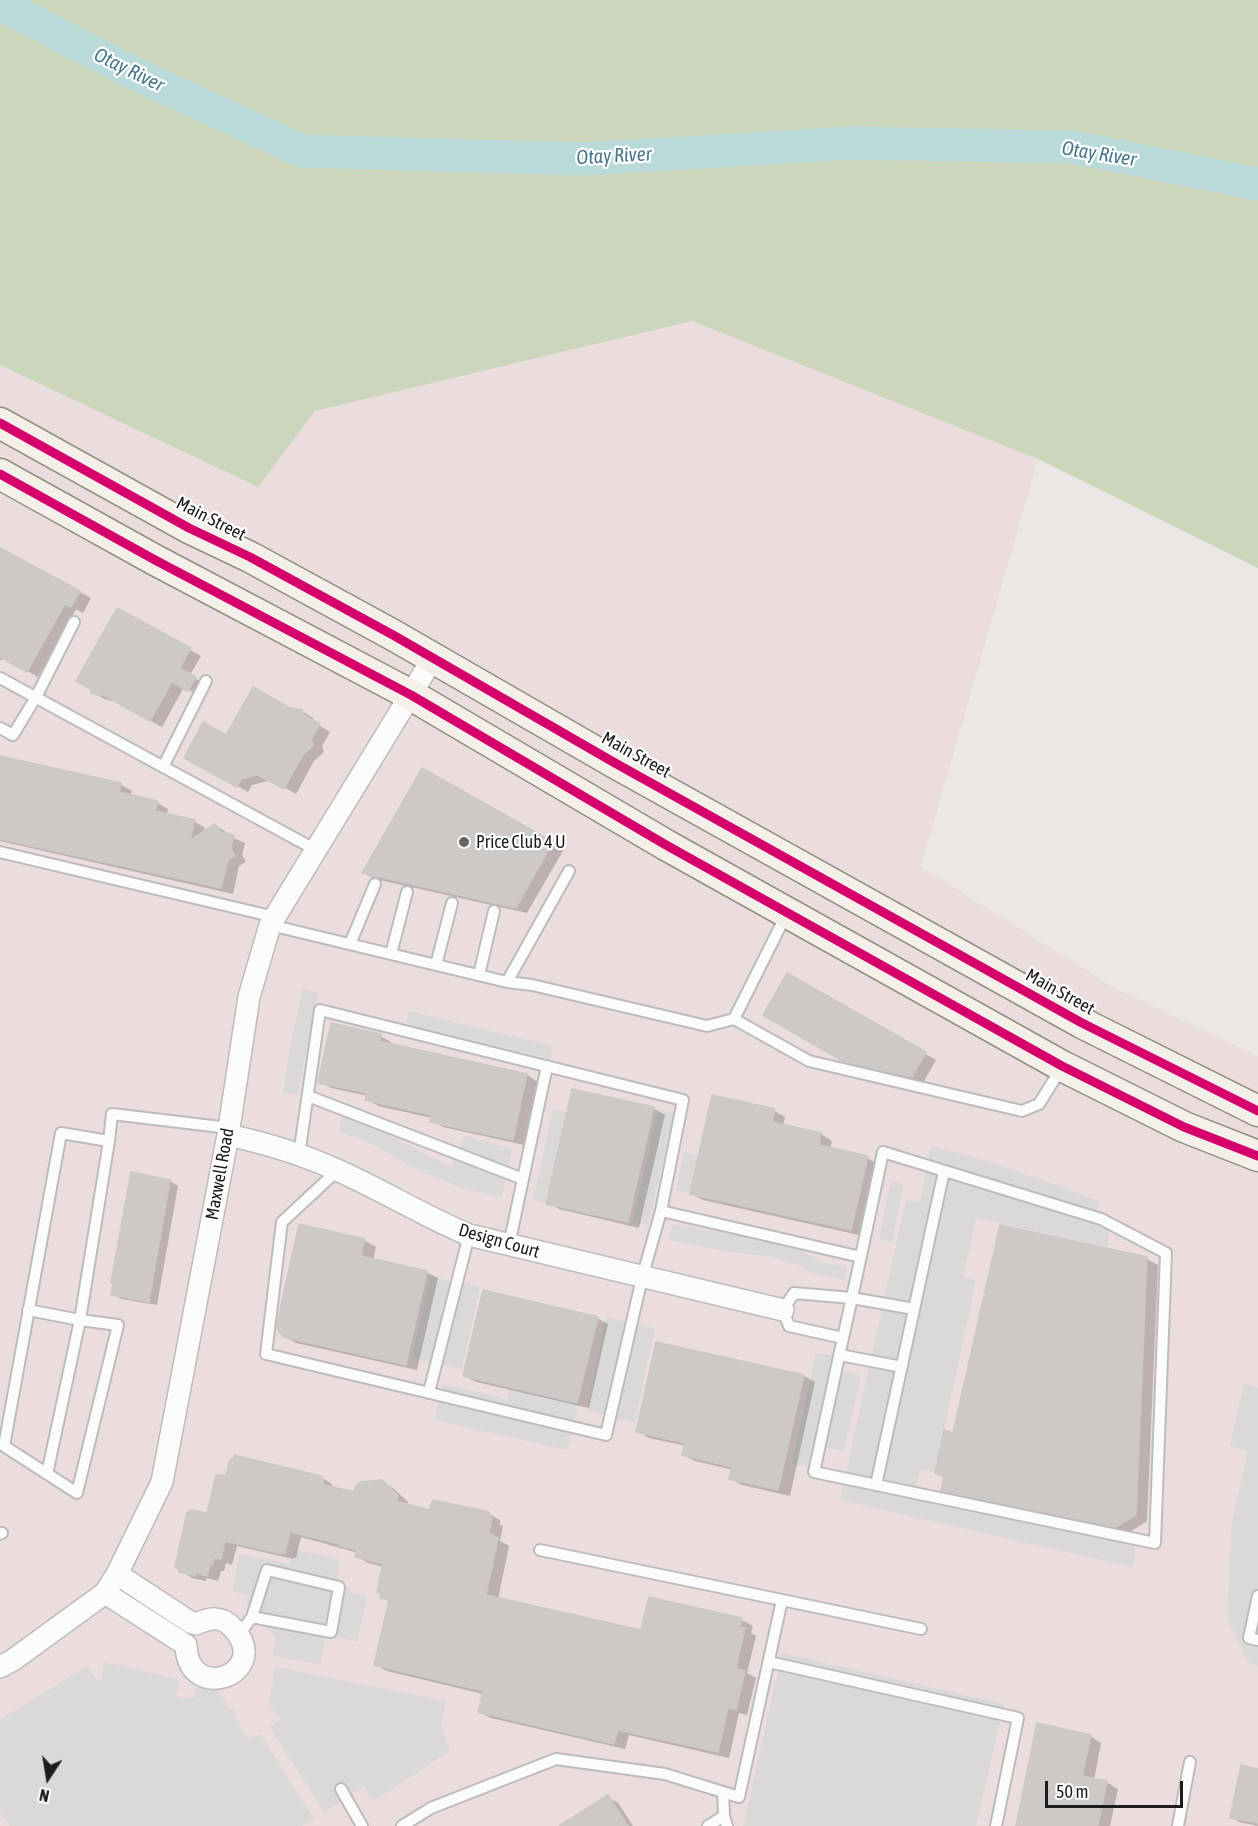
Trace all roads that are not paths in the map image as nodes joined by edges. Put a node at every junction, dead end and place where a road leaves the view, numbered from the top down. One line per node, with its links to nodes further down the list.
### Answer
1 (0, 423): 4 (main road, Main Street)
2 (0, 474): 7 (main road)
3 (74, 622): 8 (lane)
4 (433, 658): 7 (street, Maxwell Road); 29 (main road, Main Street)
5 (0, 678): 8 (lane)
6 (206, 681): 10 (lane)
7 (411, 695): 11 (street, Maxwell Road); 18 (main road)
8 (36, 697): 9 (lane); 10 (lane)
9 (0, 728)
10 (163, 767): 11 (lane)
11 (316, 850): 19 (street, Maxwell Road)
12 (0, 852): 19 (lane)
13 (570, 871): 24 (lane)
14 (375, 884): 20 (lane)
15 (407, 892): 21 (lane)
16 (452, 903): 22 (lane)
17 (494, 911): 23 (lane)
18 (787, 912): 25 (lane); 27 (main road)
19 (273, 921): 20 (lane); 30 (street, Maxwell Road)
20 (350, 944): 21 (lane)
21 (391, 954): 22 (lane)
22 (436, 965): 23 (lane)
23 (479, 975): 24 (lane)
24 (507, 982): 25 (lane)
25 (734, 1019): 27 (lane)
26 (547, 1066): 28 (lane); 36 (lane); 37 (lane)
27 (1062, 1066): 33 (main road)
28 (308, 1095): 32 (lane); 36 (lane)
29 (1258, 1111)
30 (228, 1132): 31 (lane); 32 (street, Design Court); 54 (street, Maxwell Road)
31 (109, 1141): 44 (lane); 46 (lane)
32 (299, 1155): 34 (street, Design Court)
33 (1258, 1156)
34 (338, 1170): 38 (street, Design Court); 50 (lane)
35 (944, 1171): 40 (lane); 43 (lane); 52 (lane)
36 (523, 1179): 39 (lane)
37 (661, 1211): 40 (lane); 41 (lane)
38 (469, 1235): 39 (street, Design Court); 50 (lane)
39 (509, 1245): 41 (street, Design Court)
40 (861, 1257): 42 (lane)
41 (642, 1278): 45 (street, Design Court); 50 (lane)
42 (852, 1298): 43 (lane); 45 (lane); 47 (lane)
43 (914, 1309): 49 (lane)
44 (28, 1310): 46 (lane); 51 (lane)
45 (783, 1310): 47 (lane)
46 (80, 1320): 51 (lane); 51 (lane)
47 (843, 1338): 48 (lane)
48 (840, 1355): 49 (lane); 52 (lane)
49 (902, 1367): 52 (lane)
50 (429, 1392)
51 (47, 1474)
52 (876, 1485)
53 (540, 1550): 57 (lane)
54 (117, 1574): 55 (street, Maxwell Road); 60 (street)
55 (105, 1593): 60 (street); 63 (street, Maxwell Road)
56 (1258, 1597): 61 (lane)
57 (782, 1600): 59 (lane); 62 (lane)
58 (252, 1617): 58 (lane); 60 (lane)
59 (921, 1629)
60 (239, 1635)
61 (1258, 1640)
62 (769, 1662): 66 (lane); 71 (lane)
63 (0, 1667)
64 (1190, 1762): 72 (lane)
65 (341, 1789): 68 (lane)
66 (723, 1792): 67 (lane); 69 (lane)
67 (725, 1821): 70 (lane)
68 (362, 1826)
69 (402, 1826)
70 (708, 1826)
71 (996, 1826)
72 (1178, 1826)

